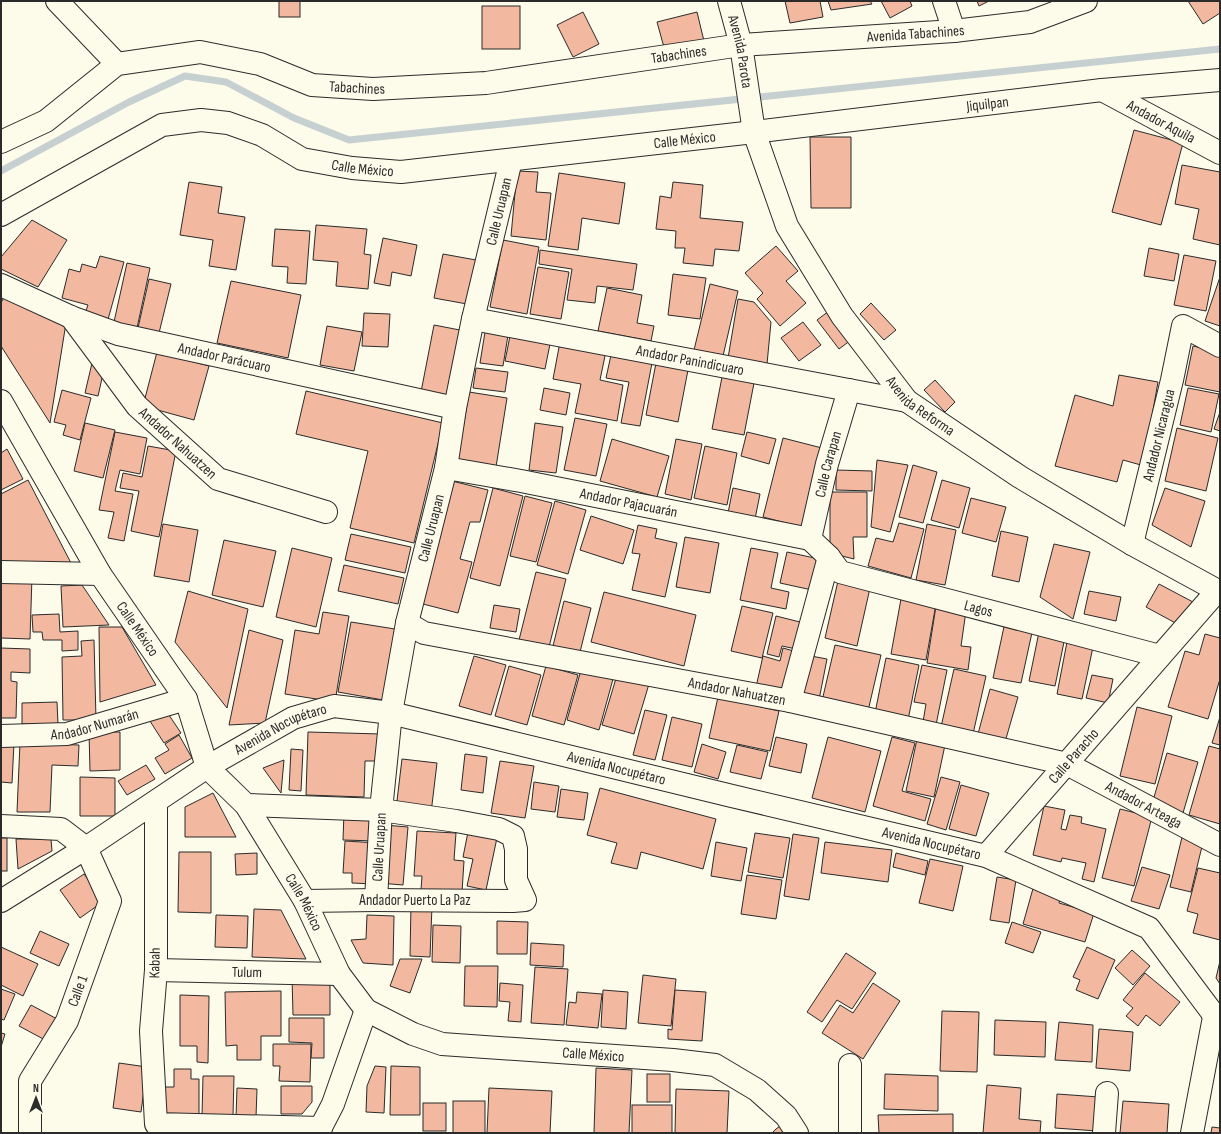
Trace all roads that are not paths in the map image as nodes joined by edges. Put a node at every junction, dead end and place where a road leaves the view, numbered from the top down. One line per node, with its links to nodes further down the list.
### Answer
1 (56, 1): 7 (street)
2 (729, 1): 6 (street, Avenida Parota)
3 (944, 1): 5 (street)
4 (1086, 1): 5 (street, Avenida Tabachines)
5 (954, 31): 6 (street, Avenida Tabachines)
6 (741, 50): 7 (street, Tabachines); 10 (street, Avenida Parota)
7 (117, 64): 12 (street)
8 (1220, 80): 9 (street, Jiquilpan)
9 (1102, 90): 11 (street, Jiquilpan); 13 (street, Andador Aquila)
10 (749, 104): 11 (street, Avenida Reforma)
11 (754, 132): 14 (street, Calle México); 22 (street, Avenida Reforma)
12 (1, 142)
13 (1220, 153)
14 (511, 160): 15 (street, Calle México); 18 (street, Calle Uruapan)
15 (1, 215)
16 (1, 285): 17 (street, Andador Parácuaro)
17 (71, 317): 23 (street, Andador Parácuaro); 25 (street, Andador Nahuatzen)
18 (473, 319): 20 (street, Andador Panindicuaro); 23 (street, Calle Uruapan)
19 (1220, 346): 27 (street, Andador Nicaragua)
20 (849, 390): 22 (street, Andador Panindicuaro); 26 (street, Calle Carapan)
21 (1, 401): 30 (street, Calle México)
22 (907, 402): 27 (street, Avenida Reforma)
23 (455, 408): 24 (street, Calle Uruapan)
24 (446, 468): 26 (street, Andador Pajacuarán); 32 (street, Calle Uruapan)
25 (326, 512)
26 (810, 539): 28 (street, Lagos)
27 (1132, 544): 31 (street, Avenida Reforma)
28 (829, 557): 33 (street, Lagos); 35 (street)
29 (1, 572): 30 (street)
30 (100, 574): 34 (street, Calle México)
31 (1219, 592): 33 (street, Calle Paracho)
32 (407, 624): 35 (street, Andador Nahuatzen); 36 (street, Calle Uruapan)
33 (1160, 656): 38 (street, Calle Paracho)
34 (186, 699): 37 (street, Andador Numarán); 39 (street, Calle México)
35 (790, 701): 38 (street, Andador Nahuatzen)
36 (391, 713): 39 (street, Avenida Nocupétaro); 42 (street, Calle Uruapan); 46 (street, Avenida Nocupétaro)
37 (1, 736)
38 (1067, 764): 44 (street, Andador Arteaga); 46 (street, Calle Paracho)
39 (207, 768): 40 (street, Avenida Nocupétaro); 41 (street, Calle México)
40 (156, 802): 45 (street, Avenida Nocupétaro); 50 (street, Kabah)
41 (246, 805): 42 (street); 48 (street, Calle México)
42 (380, 810): 47 (street, Calle Uruapan); 47 (street, Andador Puerto La Paz)
43 (1, 826): 45 (street)
44 (1220, 845)
45 (86, 848): 49 (street, Avenida Nocupétaro); 57 (street, Calle 1)
46 (986, 856): 53 (street, Avenida Nocupétaro)
47 (376, 900): 48 (street, Andador Puerto La Paz)
48 (305, 901): 51 (street, Calle México)
49 (1, 902)
50 (156, 970): 51 (street, Tulum); 56 (street, Kabah)
51 (339, 974): 52 (street, Calle México)
52 (366, 1010): 56 (street); 58 (street, Calle México)
53 (1217, 1020): 61 (street)
54 (850, 1065): 59 (street)
55 (1106, 1093): 60 (street)
56 (320, 1130)
57 (30, 1133)
58 (797, 1133)
59 (850, 1133)
60 (1104, 1133)
61 (1192, 1133)

